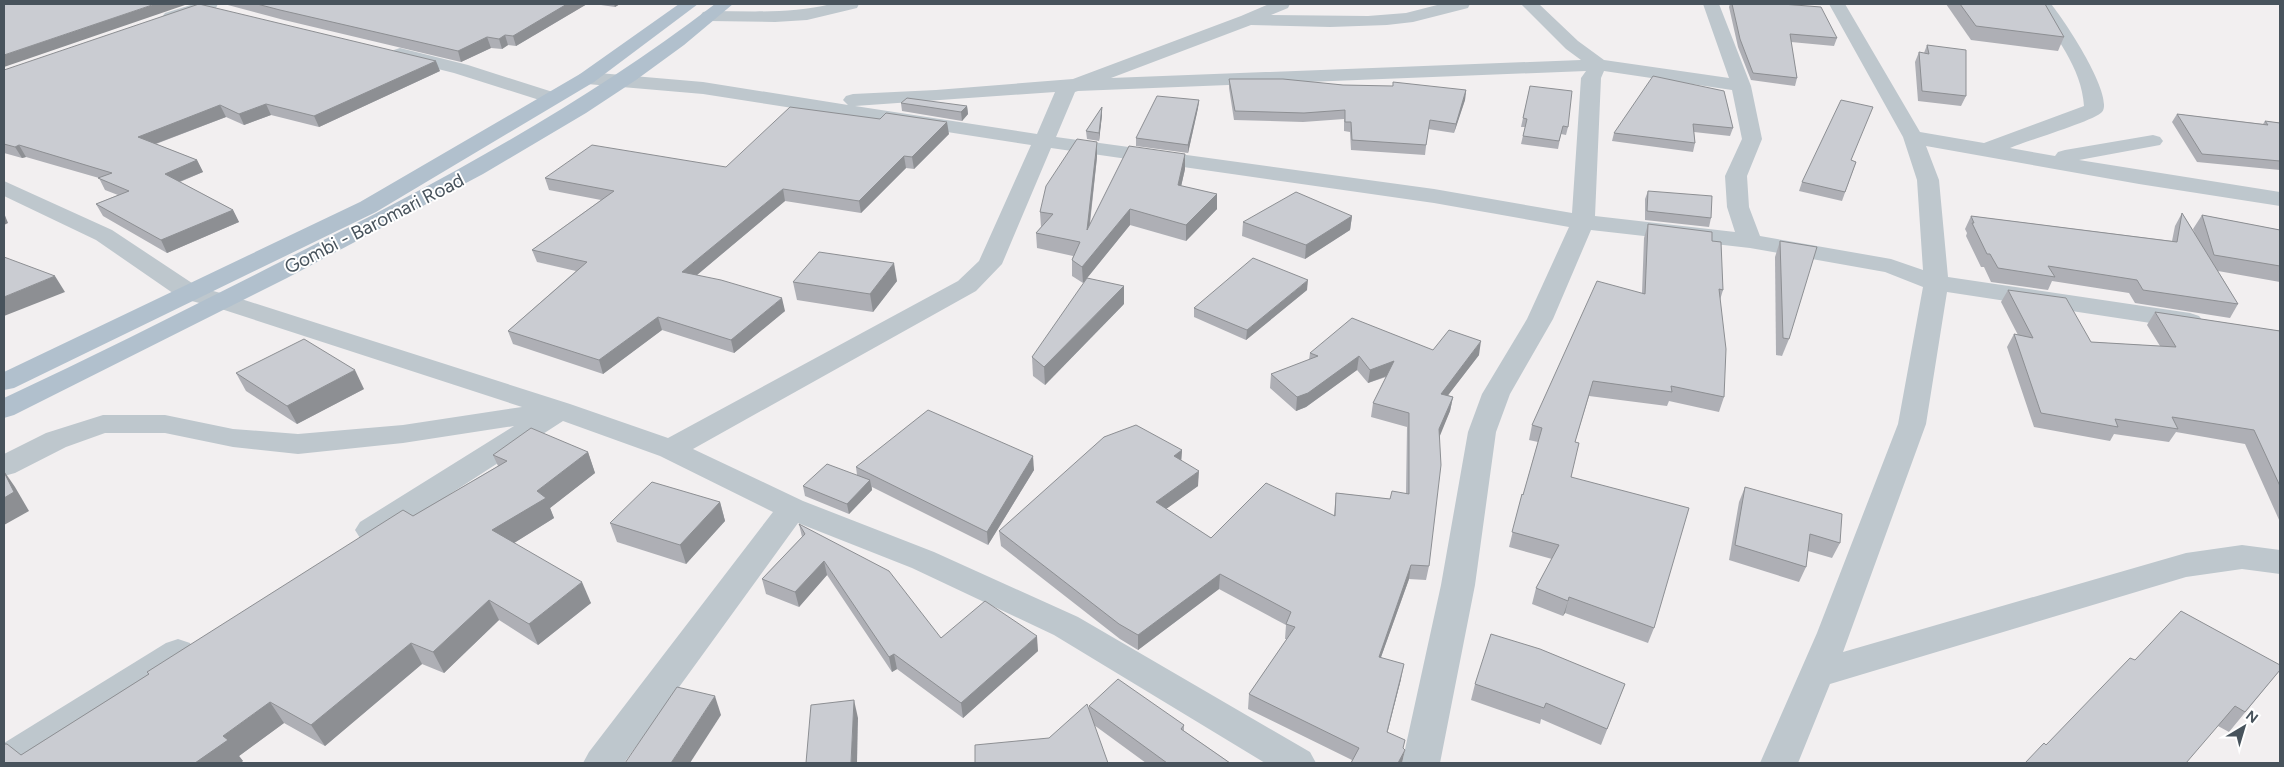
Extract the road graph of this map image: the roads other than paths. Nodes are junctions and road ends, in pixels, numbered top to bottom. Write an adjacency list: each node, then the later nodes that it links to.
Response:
1 (690, 4): 16 (main road, Gombi - Baromari Road)
2 (851, 4): 10 (street)
3 (1282, 4): 11 (street)
4 (1462, 4): 11 (street)
5 (1529, 4): 15 (street)
6 (1708, 4): 19 (street)
7 (1838, 4): 22 (street)
8 (2042, 4): 25 (street)
9 (203, 5): 12 (street); 13 (street)
10 (717, 10): 17 (main road, Gombi - Baromari Road)
11 (1252, 12): 18 (street)
12 (229, 13)
13 (158, 22)
14 (386, 50): 20 (street)
15 (1600, 65): 18 (street); 19 (street); 29 (street)
16 (587, 78): 17 (street); 20 (main road, Gombi - Baromari Road)
17 (622, 81): 21 (street); 33 (main road, Gombi - Baromari Road)
18 (1072, 85): 21 (street); 23 (street)
19 (1741, 86): 30 (street)
20 (552, 98): 32 (main road, Gombi - Baromari Road)
21 (799, 102): 23 (street)
22 (1913, 137): 25 (street); 31 (street)
23 (1043, 141): 29 (street); 38 (street)
24 (2153, 141): 26 (street)
25 (1987, 150): 26 (street)
26 (2038, 159): 28 (street)
27 (4, 188): 32 (street)
28 (2280, 199)
29 (1583, 222): 30 (street); 48 (street)
30 (1750, 241): 31 (street)
31 (1936, 283): 34 (street); 44 (street)
32 (189, 293): 33 (street); 35 (main road, Gombi - Baromari Road)
33 (223, 301): 36 (main road, Gombi - Baromari Road); 37 (street)
34 (2217, 325)
35 (4, 382)
36 (4, 409)
37 (560, 410): 38 (street); 39 (street); 41 (street)
38 (670, 449): 40 (street)
39 (4, 466)
40 (792, 509): 46 (street); 47 (street)
41 (350, 544)
42 (2280, 562): 44 (street)
43 (207, 635): 45 (street)
44 (1816, 674): 49 (street)
45 (4, 763)
46 (602, 763)
47 (1297, 763)
48 (1421, 763)
49 (1779, 763)

